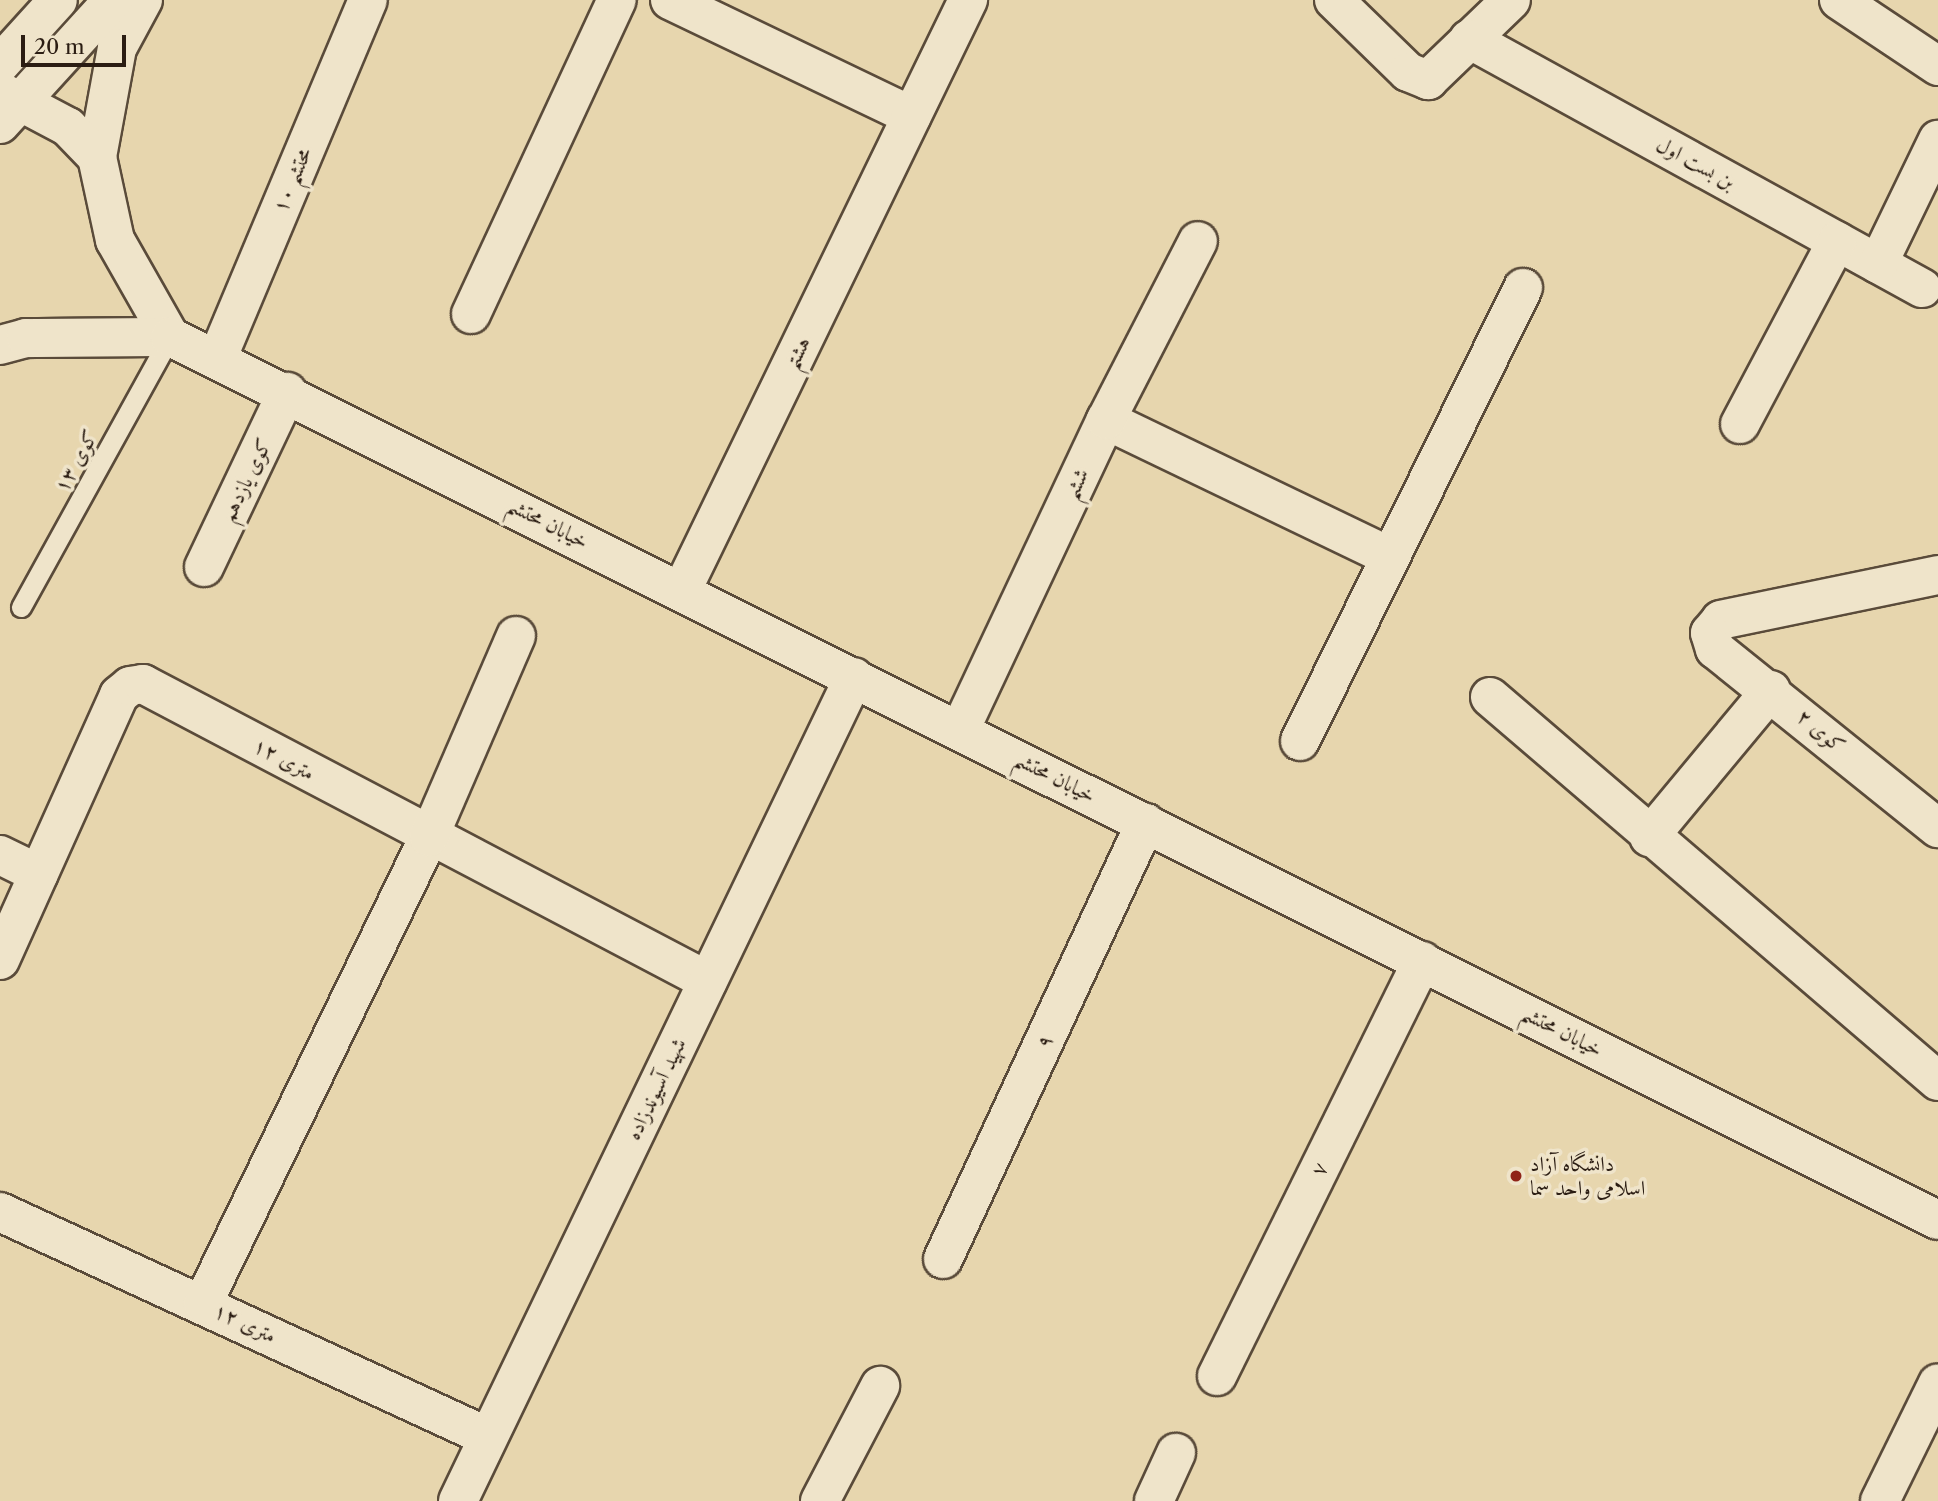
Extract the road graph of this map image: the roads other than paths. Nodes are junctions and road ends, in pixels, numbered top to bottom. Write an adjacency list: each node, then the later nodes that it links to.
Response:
1 (58, 0): 12 (street)
2 (113, 0): 14 (street)
3 (143, 0): 17 (street)
4 (368, 0): 26 (street, محتشم ۱۰)
5 (617, 0): 23 (street)
6 (670, 0): 15 (street)
7 (968, 0): 15 (street, هشتم)
8 (1334, 0): 11 (street)
9 (1511, 0): 11 (street)
10 (1839, 0): 13 (street)
11 (1469, 39): 19 (street, بن بست اول)
12 (0, 64)
13 (1938, 66)
14 (7, 105): 17 (street)
15 (912, 116): 33 (street, هشتم)
16 (1938, 140): 20 (street)
17 (97, 157): 24 (street)
18 (1198, 241): 28 (street, ششم)
19 (1837, 241): 20 (street, بن بست اول); 29 (street)
20 (1878, 264): 22 (street, بن بست اول)
21 (1523, 288): 30 (street)
22 (1922, 288)
23 (471, 313)
24 (170, 337): 25 (street, خیابان محتشم); 26 (street, خیابان محتشم); 34 (lane, کوی ۱۳)
25 (0, 345)
26 (217, 359): 27 (street, خیابان محتشم)
27 (287, 393): 31 (street, کوی یازدهم); 33 (street, خیابان محتشم)
28 (1106, 420): 30 (street); 39 (street, ششم)
29 (1740, 424)
30 (1389, 556): 40 (street)
31 (204, 567)
32 (1938, 575): 37 (street, کوی ۲)
33 (682, 590): 36 (street, خیابان محتشم)
34 (21, 607)
35 (516, 636): 44 (street)
36 (854, 677): 39 (street, خیابان محتشم); 49 (street, شهید آسیوندزاده)
37 (1771, 690): 42 (street, کوی ۲); 43 (street)
38 (1490, 696): 43 (street)
39 (960, 730): 41 (street, خیابان محتشم)
40 (1300, 741)
41 (1145, 823): 48 (street, خیابان محتشم); 53 (street, ۹)
42 (1938, 828)
43 (1649, 837): 50 (street)
44 (429, 838): 46 (street, ۱۲ متری); 49 (street, ۱۲ متری); 54 (street)
45 (0, 855): 46 (street)
46 (39, 874): 47 (street, ۱۲ متری)
47 (0, 960)
48 (1422, 961): 52 (street, خیابان محتشم); 55 (street, ۷)
49 (708, 981): 58 (street, شهید آسیوندزاده)
50 (1938, 1082)
51 (0, 1212): 54 (street, ۱۲ متری)
52 (1938, 1220)
53 (943, 1259)
54 (203, 1303): 58 (street, ۱۲ متری)
55 (1217, 1376)
56 (1938, 1383): 63 (street)
57 (880, 1385): 61 (street)
58 (488, 1437): 60 (street, شهید آسیوندزاده)
59 (1176, 1453): 62 (street)
60 (458, 1501)
61 (820, 1501)
62 (1154, 1501)
63 (1880, 1501)

